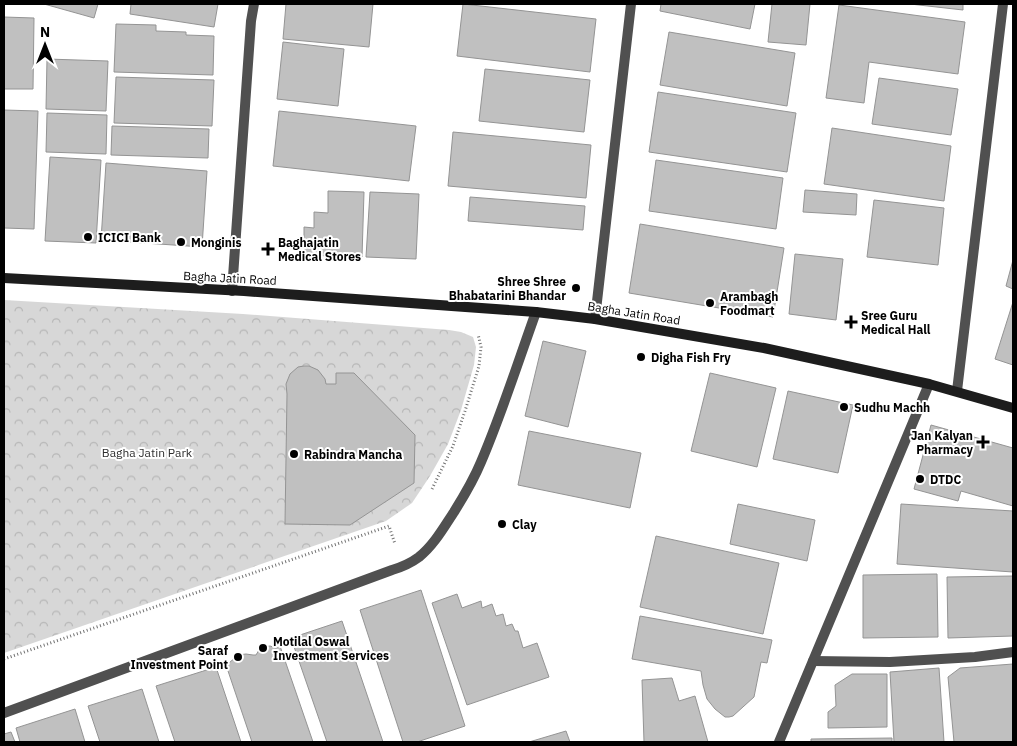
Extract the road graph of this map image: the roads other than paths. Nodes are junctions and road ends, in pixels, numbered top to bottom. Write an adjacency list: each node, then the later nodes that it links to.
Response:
1 (254, 4): 5 (street)
2 (631, 4): 7 (street)
3 (1003, 4): 9 (street)
4 (4, 278): 5 (street, Bagha Jatin Road)
5 (232, 291): 6 (street, Bagha Jatin Road)
6 (536, 312): 7 (street, Bagha Jatin Road); 13 (street)
7 (595, 319): 8 (street, Bagha Jatin Road)
8 (929, 384): 9 (street, Bagha Jatin Road); 12 (street)
9 (957, 391): 10 (street, Bagha Jatin Road)
10 (1013, 408)
11 (1013, 652): 12 (street)
12 (813, 661): 14 (street)
13 (4, 713)
14 (779, 742)

